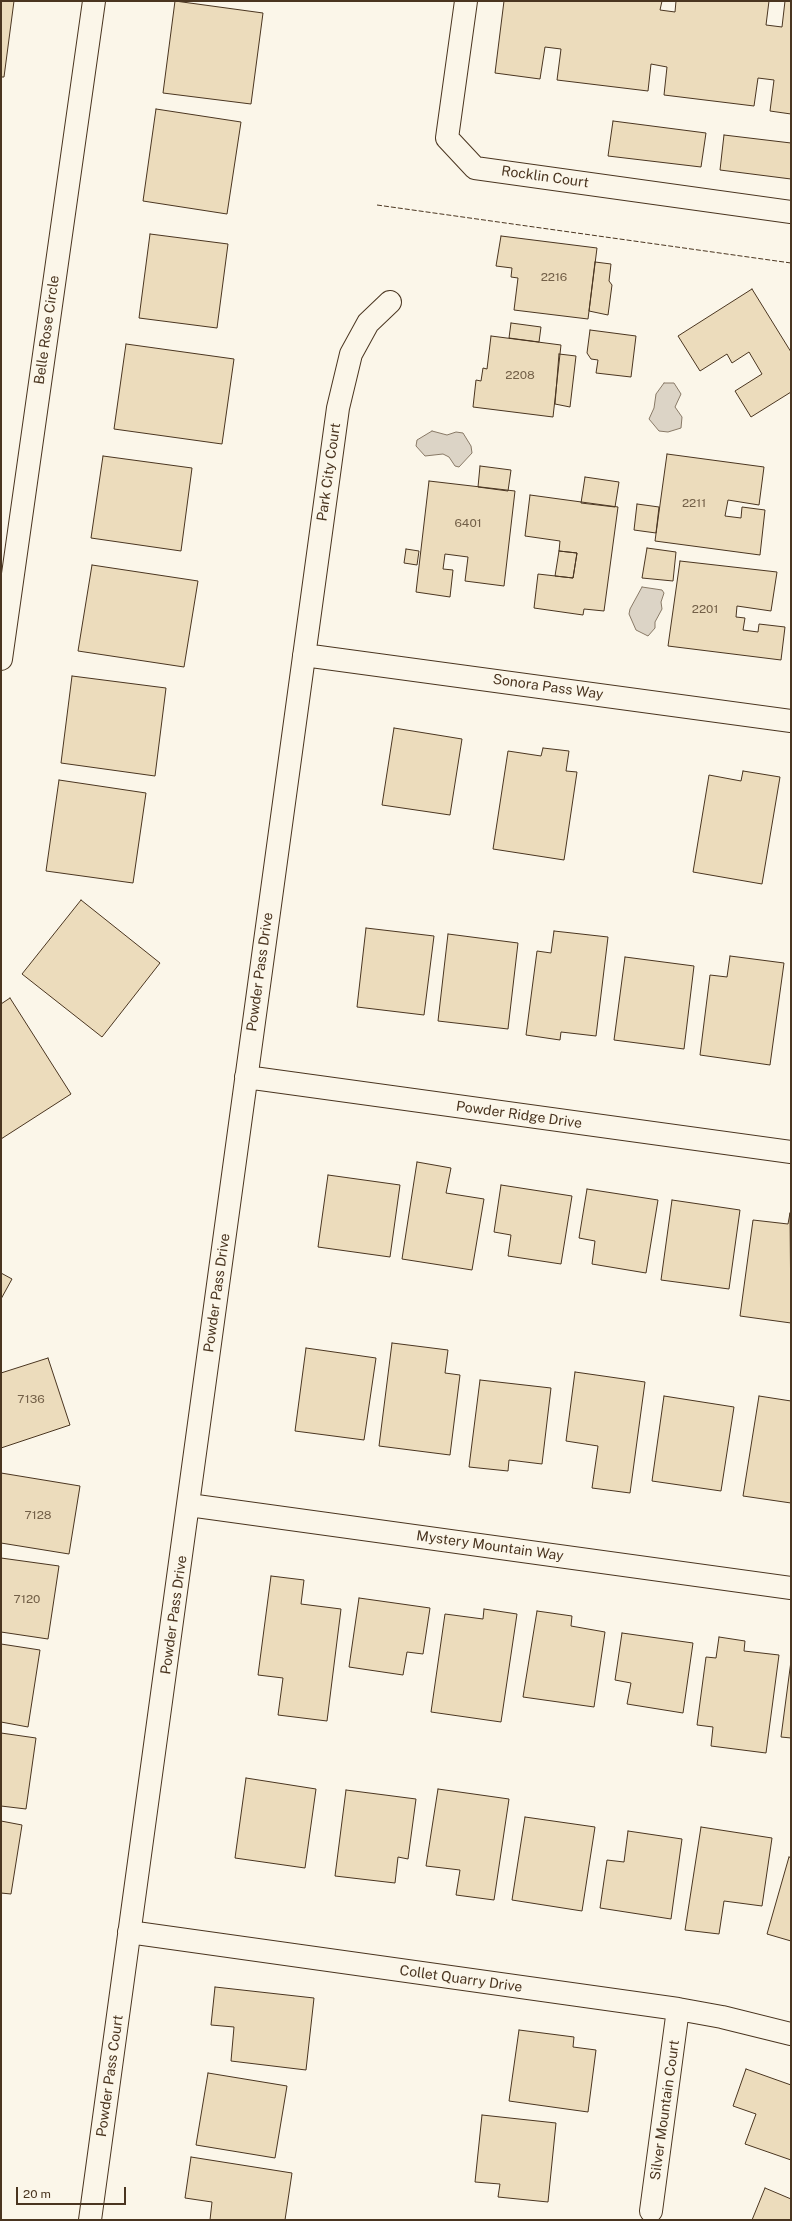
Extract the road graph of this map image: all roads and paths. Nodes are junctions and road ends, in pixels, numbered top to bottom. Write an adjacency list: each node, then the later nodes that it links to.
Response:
1 (94, 1): 6 (street, Belle Rose Circle)
2 (466, 1): 3 (street, Rocklin Court)
3 (791, 212)
4 (390, 302): 5 (street, Park City Court)
5 (304, 655): 7 (street, Sonora Pass Way); 8 (street, Powder Pass Drive)
6 (1, 659)
7 (791, 721)
8 (246, 1077): 9 (street, Powder Ridge Drive); 10 (street, Powder Pass Drive)
9 (791, 1152)
10 (189, 1505): 11 (street, Mystery Mountain Way); 12 (street, Powder Pass Drive)
11 (791, 1588)
12 (129, 1932): 13 (street, Collet Quarry Drive); 16 (street, Powder Pass Court)
13 (678, 2009): 14 (street, Collet Quarry Drive); 15 (street, Silver Mountain Court)
14 (791, 2034)
15 (651, 2211)
16 (90, 2220)

